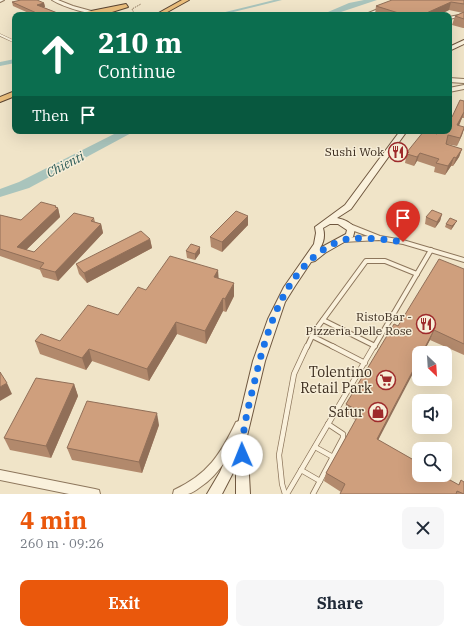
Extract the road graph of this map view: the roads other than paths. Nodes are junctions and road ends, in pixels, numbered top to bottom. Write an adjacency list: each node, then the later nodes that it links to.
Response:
1 (54, 0): 7 (street)
2 (132, 0): 5 (highway)
3 (192, 0): 4 (highway)
4 (185, 1): 10 (highway); 11 (highway); 12 (highway); 13 (highway)
5 (126, 6): 8 (highway); 9 (highway)
6 (387, 7): 14 (street)
7 (89, 12)
8 (112, 12)
9 (121, 12)
10 (161, 12)
11 (164, 12)
12 (168, 12)
13 (172, 12)
14 (373, 12)
15 (464, 15): 16 (street)
16 (452, 17)
17 (0, 35): 18 (lane)
18 (12, 40)
19 (464, 42): 20 (main road)
20 (452, 48)
21 (452, 80): 22 (street)
22 (464, 81)
23 (452, 86): 24 (street)
24 (464, 86): 25 (street)
25 (452, 89)
26 (12, 90): 28 (highway)
27 (12, 94): 29 (highway)
28 (0, 96)
29 (0, 100)
30 (402, 134): 31 (main road)
31 (348, 207): 32 (main road); 33 (main road)
32 (329, 221): 33 (main road); 34 (main road)
33 (348, 225): 35 (street); 36 (main road)
34 (320, 233): 36 (main road); 39 (main road)
35 (379, 238): 36 (street); 37 (street)
36 (343, 240): 39 (main road)
37 (431, 250): 38 (street); 40 (lane)
38 (464, 260)
39 (304, 267): 45 (main road)
40 (417, 274): 41 (lane); 43 (lane)
41 (323, 320): 42 (lane); 43 (lane)
42 (312, 336): 44 (lane); 57 (lane)
43 (375, 346): 44 (lane)
44 (365, 363): 46 (lane)
45 (249, 402): 47 (main road); 54 (street)
46 (328, 424): 48 (lane); 49 (lane)
47 (242, 435): 55 (main road); 56 (main road)
48 (315, 447): 49 (lane); 50 (lane)
49 (333, 457): 52 (lane)
50 (301, 470): 52 (lane); 57 (lane)
51 (0, 475): 53 (street)
52 (320, 481): 58 (lane)
53 (95, 494)
54 (178, 494)
55 (214, 494)
56 (243, 494)
57 (286, 494)
58 (313, 494)

